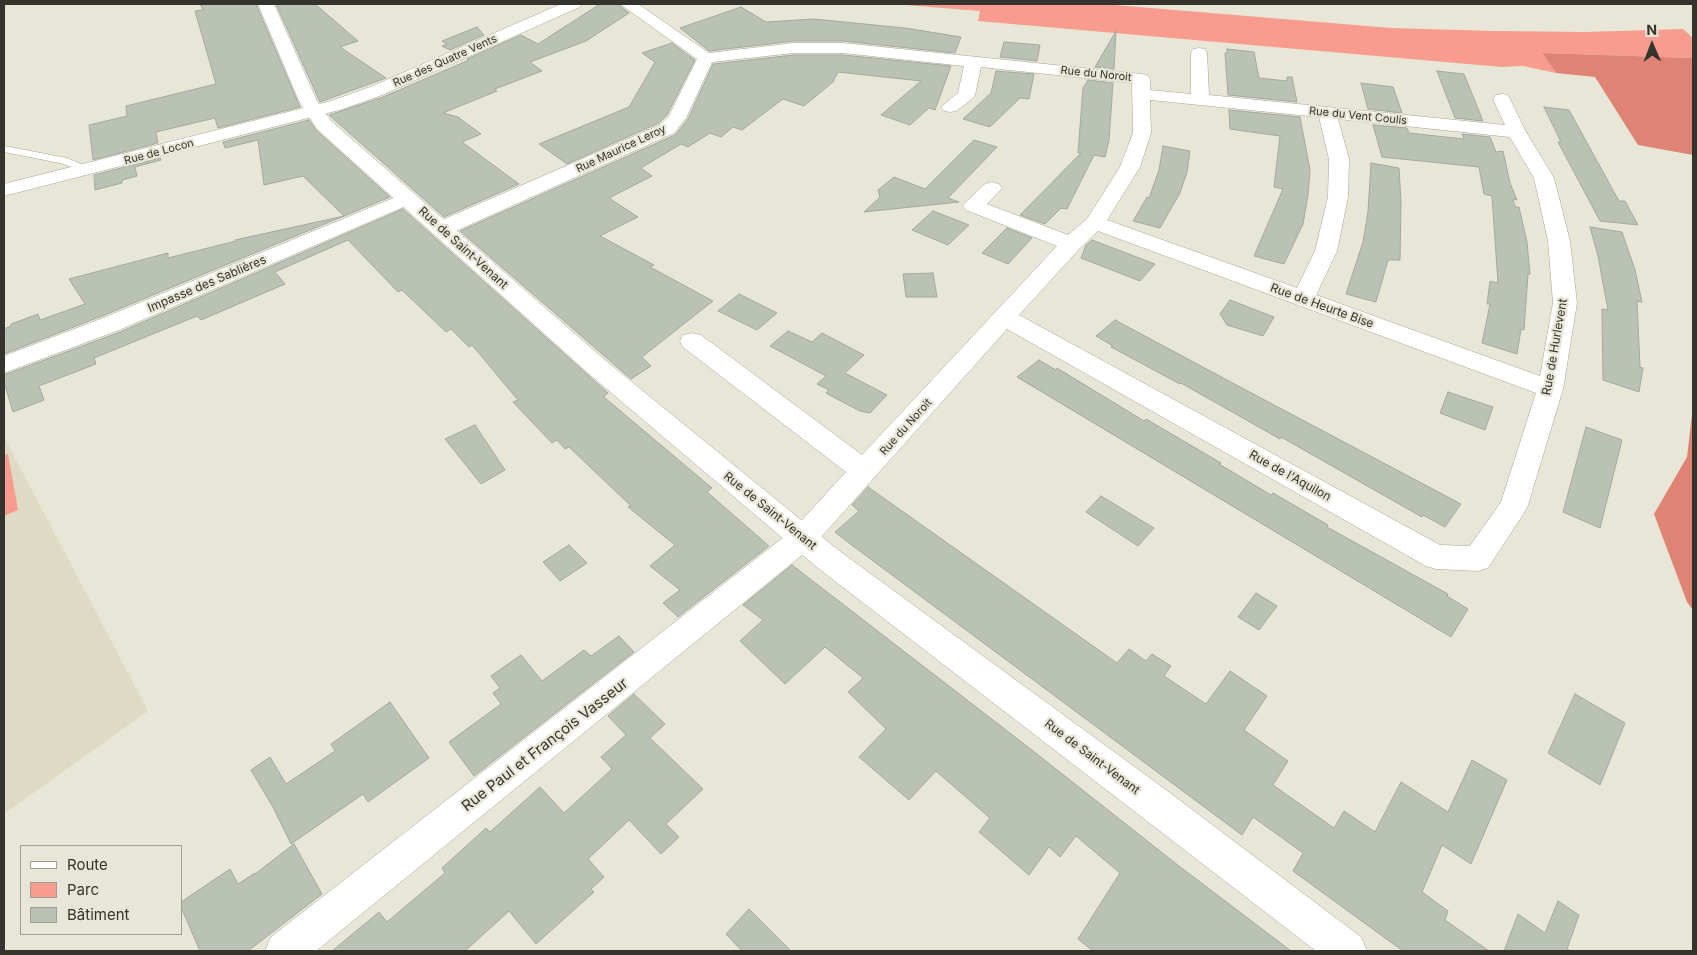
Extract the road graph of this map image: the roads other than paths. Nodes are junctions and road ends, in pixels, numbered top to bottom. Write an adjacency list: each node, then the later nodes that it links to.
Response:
1 (266, 4): 11 (street, Rue de Saint-Venant)
2 (574, 4): 11 (street, Rue des Quatre Vents)
3 (628, 4): 5 (street)
4 (1199, 53): 8 (street)
5 (706, 58): 6 (street, Rue du Noroit); 20 (street, Rue Maurice Leroy)
6 (974, 61): 7 (street, Rue du Noroit); 10 (street)
7 (1141, 86): 8 (street, Rue du Vent Coulis); 19 (street, Rue du Noroit)
8 (1200, 92): 12 (street, Rue du Vent Coulis)
9 (1502, 99): 13 (street, Rue de Hurlevent)
10 (950, 107)
11 (313, 111): 15 (street, Rue de Locon); 18 (street, Rue de Saint-Venant)
12 (1327, 113): 13 (street, Rue du Vent Coulis); 22 (street)
13 (1517, 132): 26 (street, Rue de Hurlevent)
14 (4, 149): 15 (lane)
15 (90, 170): 17 (street, Rue de Locon)
16 (992, 188): 21 (street)
17 (4, 190)
18 (408, 198): 20 (street, Rue de Saint-Venant); 25 (street, Impasse des Sablières)
19 (1095, 223): 21 (street, Rue du Noroit); 22 (street, Rue de Heurte Bise)
20 (441, 230): 29 (street, Rue de Saint-Venant)
21 (1071, 244): 23 (street, Rue du Noroit)
22 (1303, 299): 26 (street, Rue de Heurte Bise)
23 (1006, 318): 27 (street, Rue de l'Aquilon); 28 (street, Rue du Noroit)
24 (692, 341): 28 (street)
25 (4, 365)
26 (1550, 389): 27 (street, Rue de Hurlevent)
27 (1530, 456)
28 (865, 472): 29 (street, Rue du Noroit)
29 (803, 538): 30 (street, Rue Paul et François Vasseur); 31 (street, Rue de Saint-Venant)
30 (285, 951)
31 (1347, 951)

